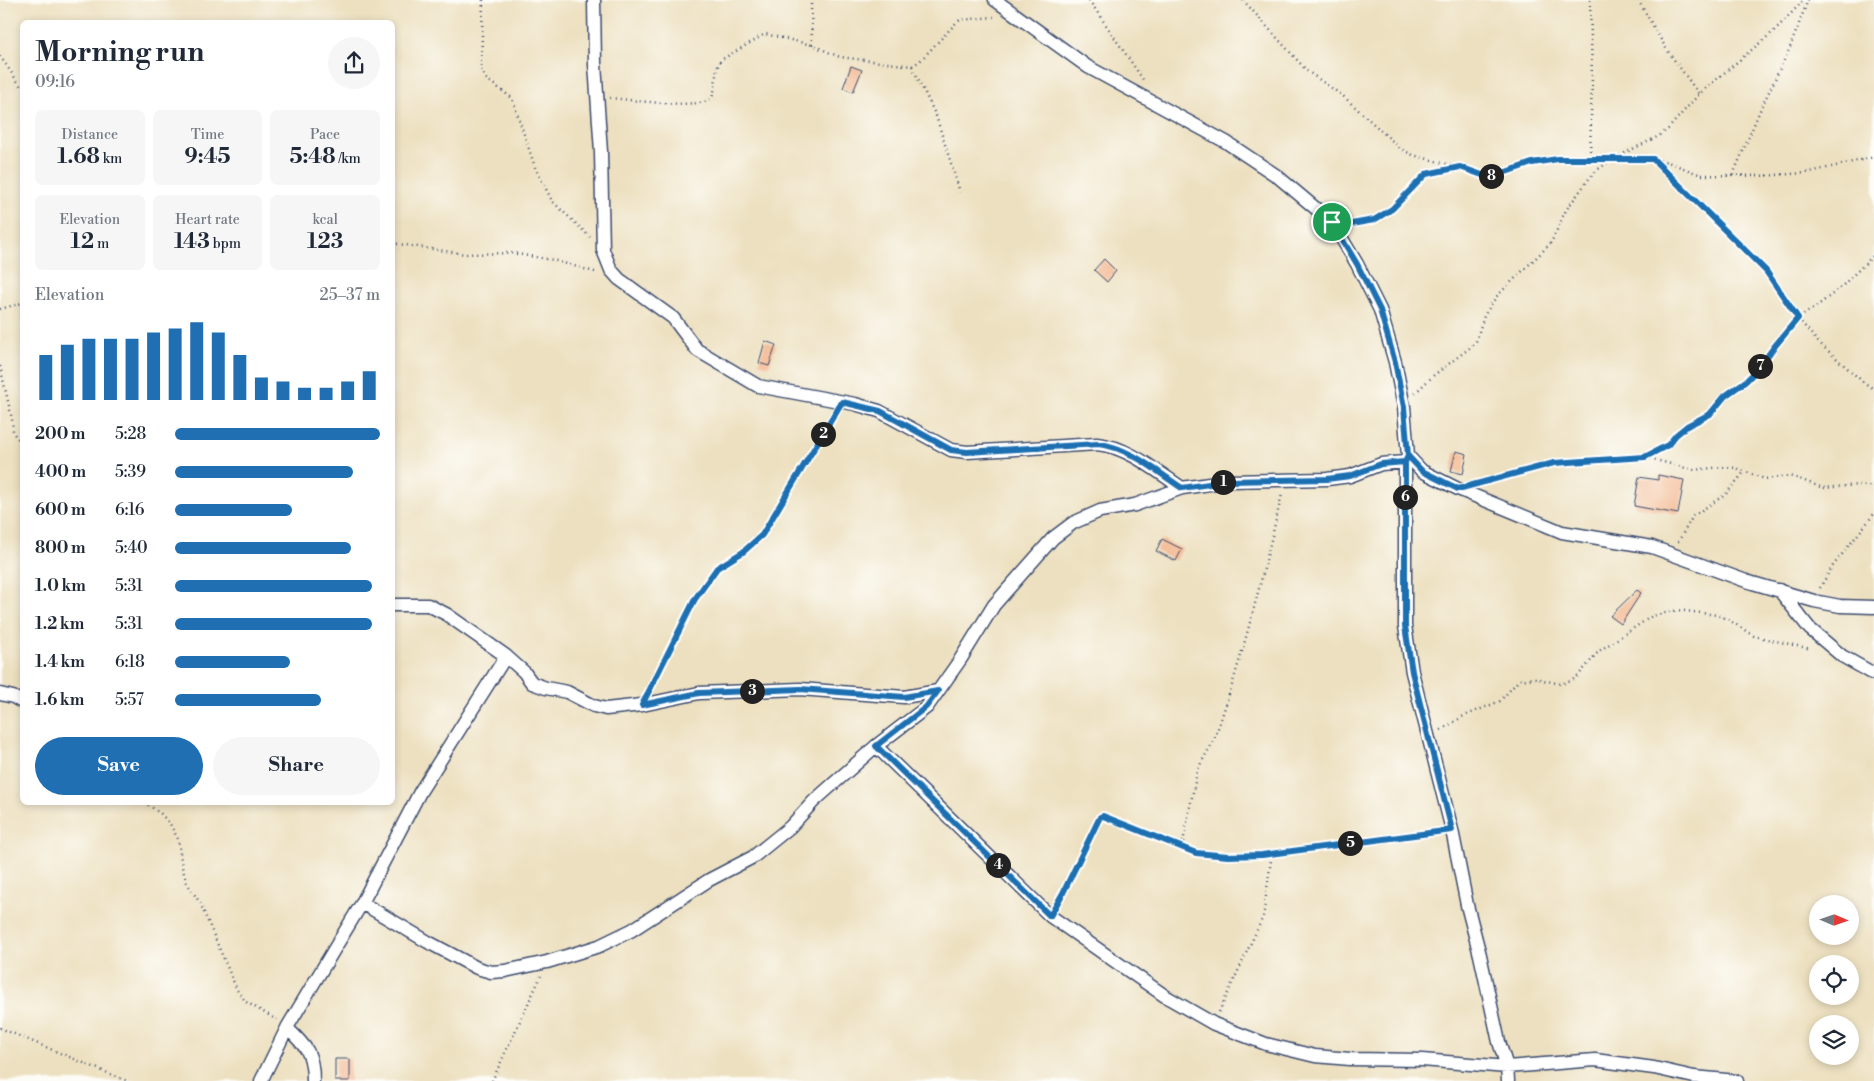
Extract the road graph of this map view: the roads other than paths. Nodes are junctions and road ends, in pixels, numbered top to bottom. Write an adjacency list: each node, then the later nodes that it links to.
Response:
1 (594, 0): 4 (street)
2 (995, 0): 3 (street)
3 (1407, 459): 4 (street); 5 (street); 16 (street)
4 (1182, 488): 10 (street)
5 (1779, 590): 7 (street); 9 (street)
6 (395, 605): 8 (street)
7 (1874, 607)
8 (506, 656): 10 (street); 14 (street)
9 (1874, 674)
10 (938, 691): 13 (street)
11 (0, 694): 12 (street)
12 (20, 701)
13 (876, 746): 14 (street); 16 (street)
14 (362, 903): 15 (street)
15 (288, 1027): 17 (street); 18 (street)
16 (1507, 1067): 19 (street); 20 (street)
17 (260, 1081)
18 (313, 1081)
19 (1508, 1081)
20 (1737, 1081)

